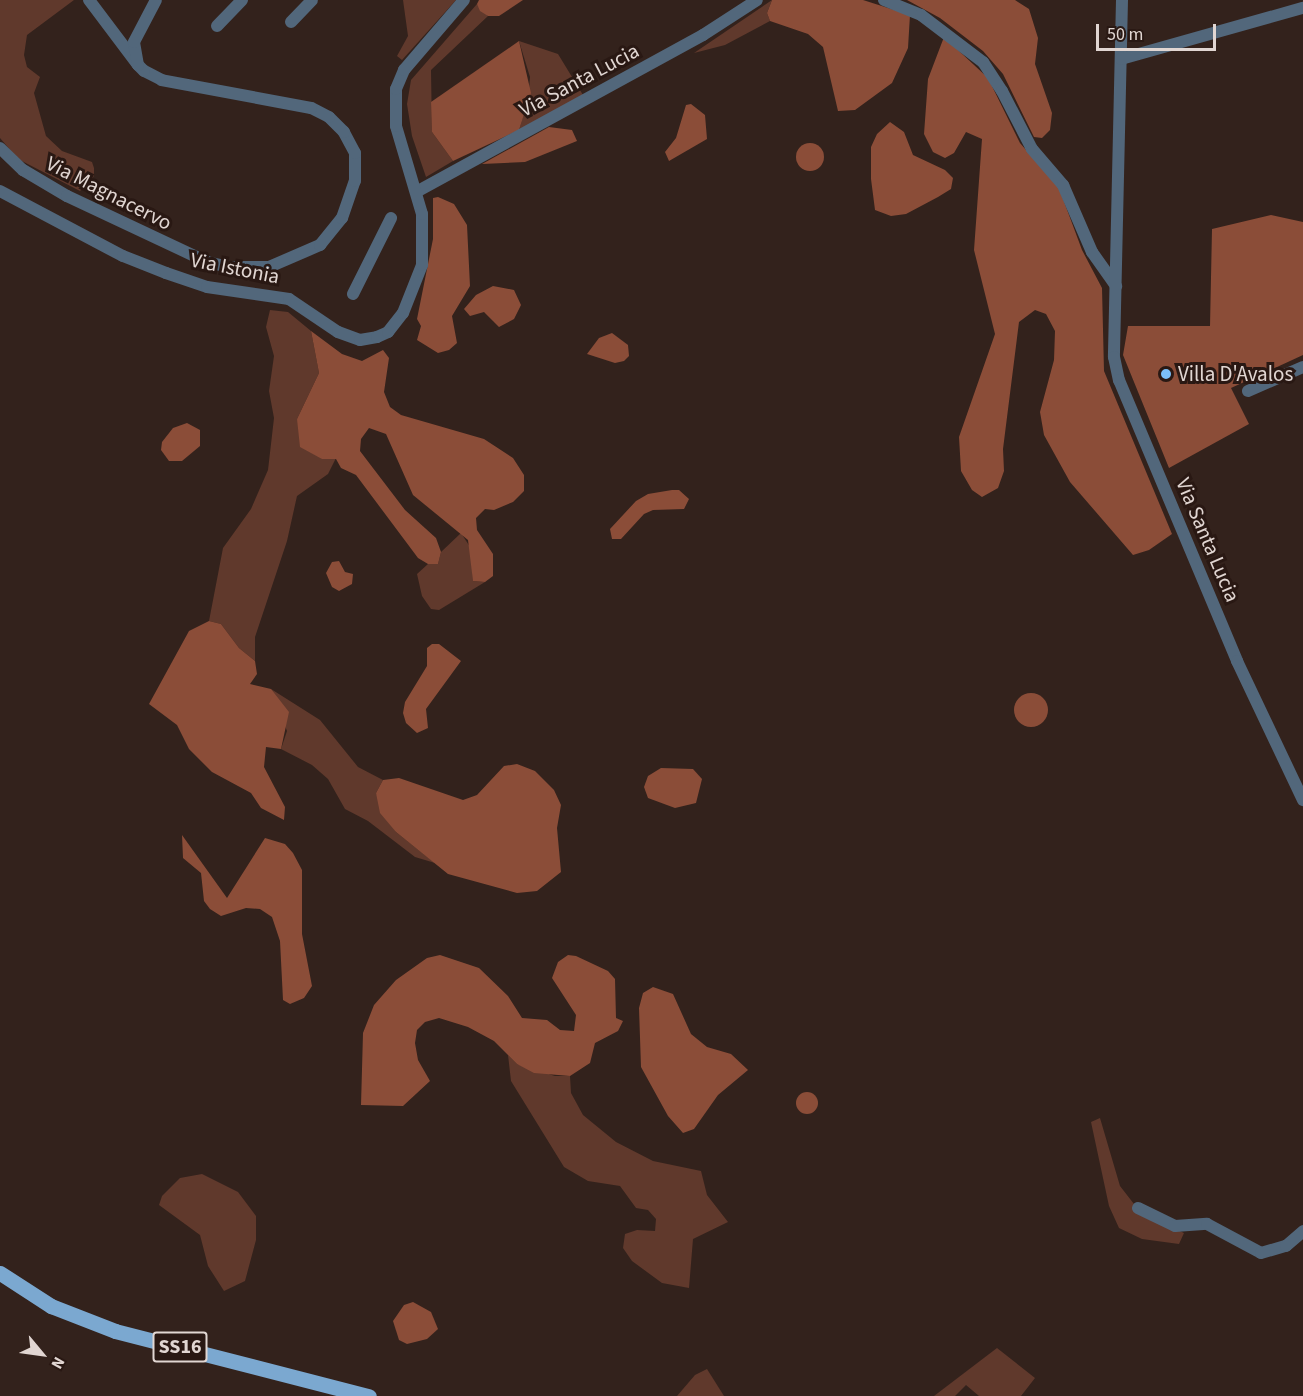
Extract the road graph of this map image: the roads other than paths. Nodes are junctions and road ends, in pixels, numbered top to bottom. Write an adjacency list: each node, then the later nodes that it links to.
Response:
1 (89, 0): 13 (street, Via Magnacervo)
2 (156, 0): 11 (street)
3 (242, 0): 12 (street)
4 (312, 0): 10 (street)
5 (464, 0): 18 (street, Via Istonia)
6 (757, 0): 18 (street, Via Santa Lucia)
7 (884, 0): 20 (street)
8 (1122, 0): 14 (street, Via Santa Lucia)
9 (1303, 8): 14 (street)
10 (291, 22)
11 (140, 24): 13 (street); 15 (street)
12 (218, 26)
13 (112, 34): 15 (street, Via Magnacervo)
14 (1121, 59): 20 (street, Via Santa Lucia)
15 (138, 65): 16 (street, Via Magnacervo)
16 (0, 148)
17 (0, 191): 18 (street, Via Istonia)
18 (418, 191)
19 (391, 218): 21 (street)
20 (1116, 286): 24 (street, Via Santa Lucia)
21 (353, 294)
22 (1303, 367): 23 (street)
23 (1248, 391)
24 (1303, 800)
25 (1138, 1208): 26 (street)
26 (1303, 1232)
27 (0, 1273): 28 (main road, SS16)
28 (369, 1396)

